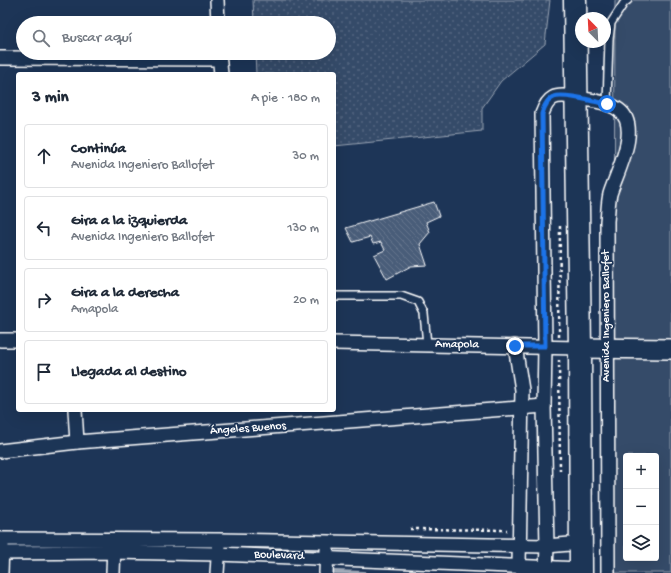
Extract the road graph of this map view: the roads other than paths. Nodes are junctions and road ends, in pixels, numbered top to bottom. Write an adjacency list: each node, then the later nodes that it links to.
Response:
1 (217, 0): 4 (street)
2 (575, 0): 9 (highway)
3 (628, 0): 10 (lane)
4 (218, 16)
5 (0, 58): 6 (street)
6 (16, 58)
7 (219, 60): 8 (street)
8 (221, 72)
9 (576, 98): 10 (street, Avenida Ingeniero Ballofet); 17 (street, Avenida Ingeniero Ballofet); 18 (highway)
10 (607, 104): 19 (street, Avenida Ingeniero Ballofet)
11 (336, 296): 15 (lane)
12 (0, 340): 13 (street)
13 (16, 340)
14 (336, 343): 15 (street, Amapola)
15 (427, 344): 16 (street, Amapola)
16 (515, 346): 17 (street, Amapola); 22 (street)
17 (545, 346): 18 (street, Amapola); 21 (street, Avenida Ingeniero Ballofet)
18 (570, 347): 19 (street); 29 (highway)
19 (607, 348): 20 (street); 43 (street, Avenida Ingeniero Ballofet)
20 (671, 349)
21 (544, 406): 22 (street, Ángeles Buenos); 32 (street, Avenida Ingeniero Ballofet)
22 (523, 408): 24 (street, Ángeles Buenos); 31 (street)
23 (75, 412): 24 (street)
24 (77, 442): 25 (street, Ángeles Buenos)
25 (0, 451)
26 (1, 539): 30 (street); 33 (street)
27 (219, 540): 28 (street); 30 (street); 34 (street)
28 (328, 542): 31 (street); 35 (street)
29 (581, 543): 32 (street); 38 (highway)
30 (114, 546): 33 (street, Boulevard); 34 (street, Boulevard); 40 (street)
31 (518, 546): 32 (street); 36 (street)
32 (547, 546): 37 (street, Avenida Ingeniero Ballofet)
33 (1, 553): 39 (street)
34 (217, 554): 35 (street, Boulevard); 41 (street)
35 (326, 558): 36 (street, Boulevard); 42 (street)
36 (519, 565): 37 (street, Boulevard)
37 (546, 570): 38 (street, Boulevard)
38 (581, 571)
39 (1, 573)
40 (113, 573)
41 (217, 573)
42 (326, 573)
43 (608, 573)

